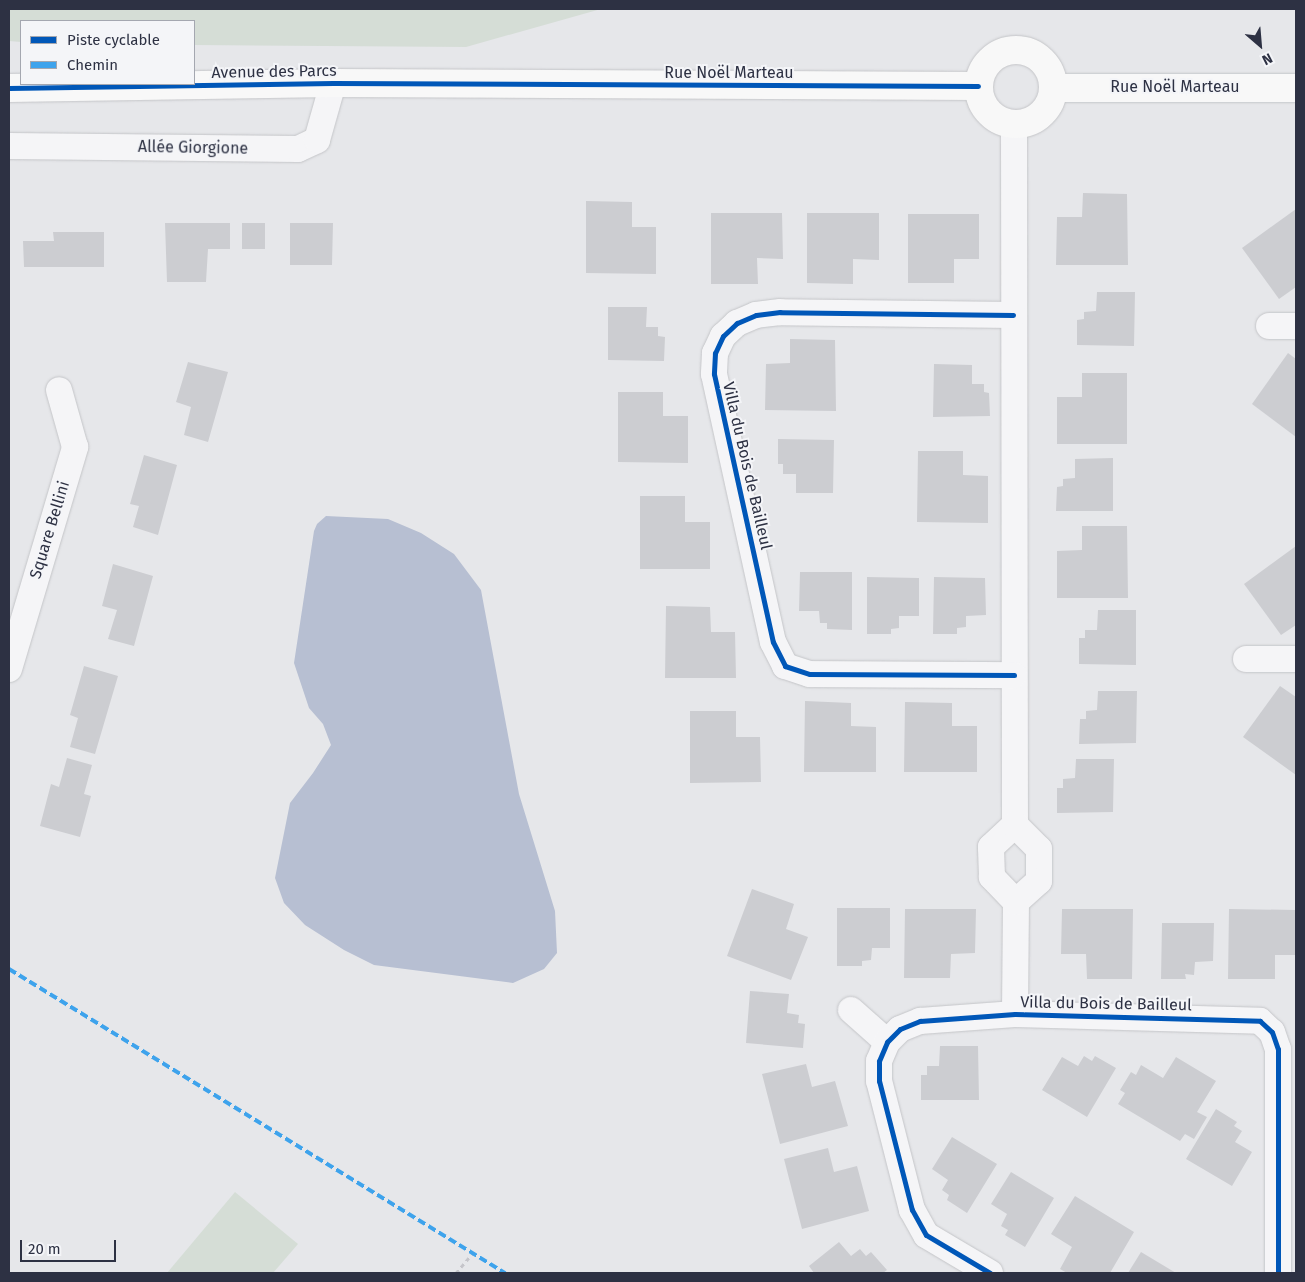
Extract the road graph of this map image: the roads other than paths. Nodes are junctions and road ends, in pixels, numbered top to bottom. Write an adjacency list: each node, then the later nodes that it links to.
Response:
1 (333, 83): 2 (street, Avenue des Parcs); 4 (street, Avenue des Parcs); 8 (street, Allée Giorgione)
2 (479, 84): 3 (street, Rue Noël Marteau)
3 (978, 86): 5 (street); 7 (street)
4 (9, 88)
5 (1054, 88): 6 (street, Rue Noël Marteau); 7 (street)
6 (1296, 88)
7 (1014, 124): 9 (street)
8 (9, 146)
9 (1013, 315): 16 (street); 16 (street, Villa du Bois de Bailleul)
10 (1269, 326): 11 (street)
11 (1296, 326)
12 (59, 390): 15 (street, Square Bellini)
13 (1246, 659): 14 (street)
14 (1296, 659)
15 (9, 669)
16 (1014, 675): 17 (street)
17 (1015, 825): 18 (street); 18 (street)
18 (1016, 902): 20 (street, Villa du Bois de Bailleul)
19 (851, 1010): 21 (street)
20 (1015, 1014): 21 (street, Villa du Bois de Bailleul); 23 (street, Villa du Bois de Bailleul)
21 (887, 1042): 22 (street)
22 (990, 1273)
23 (1278, 1273)

